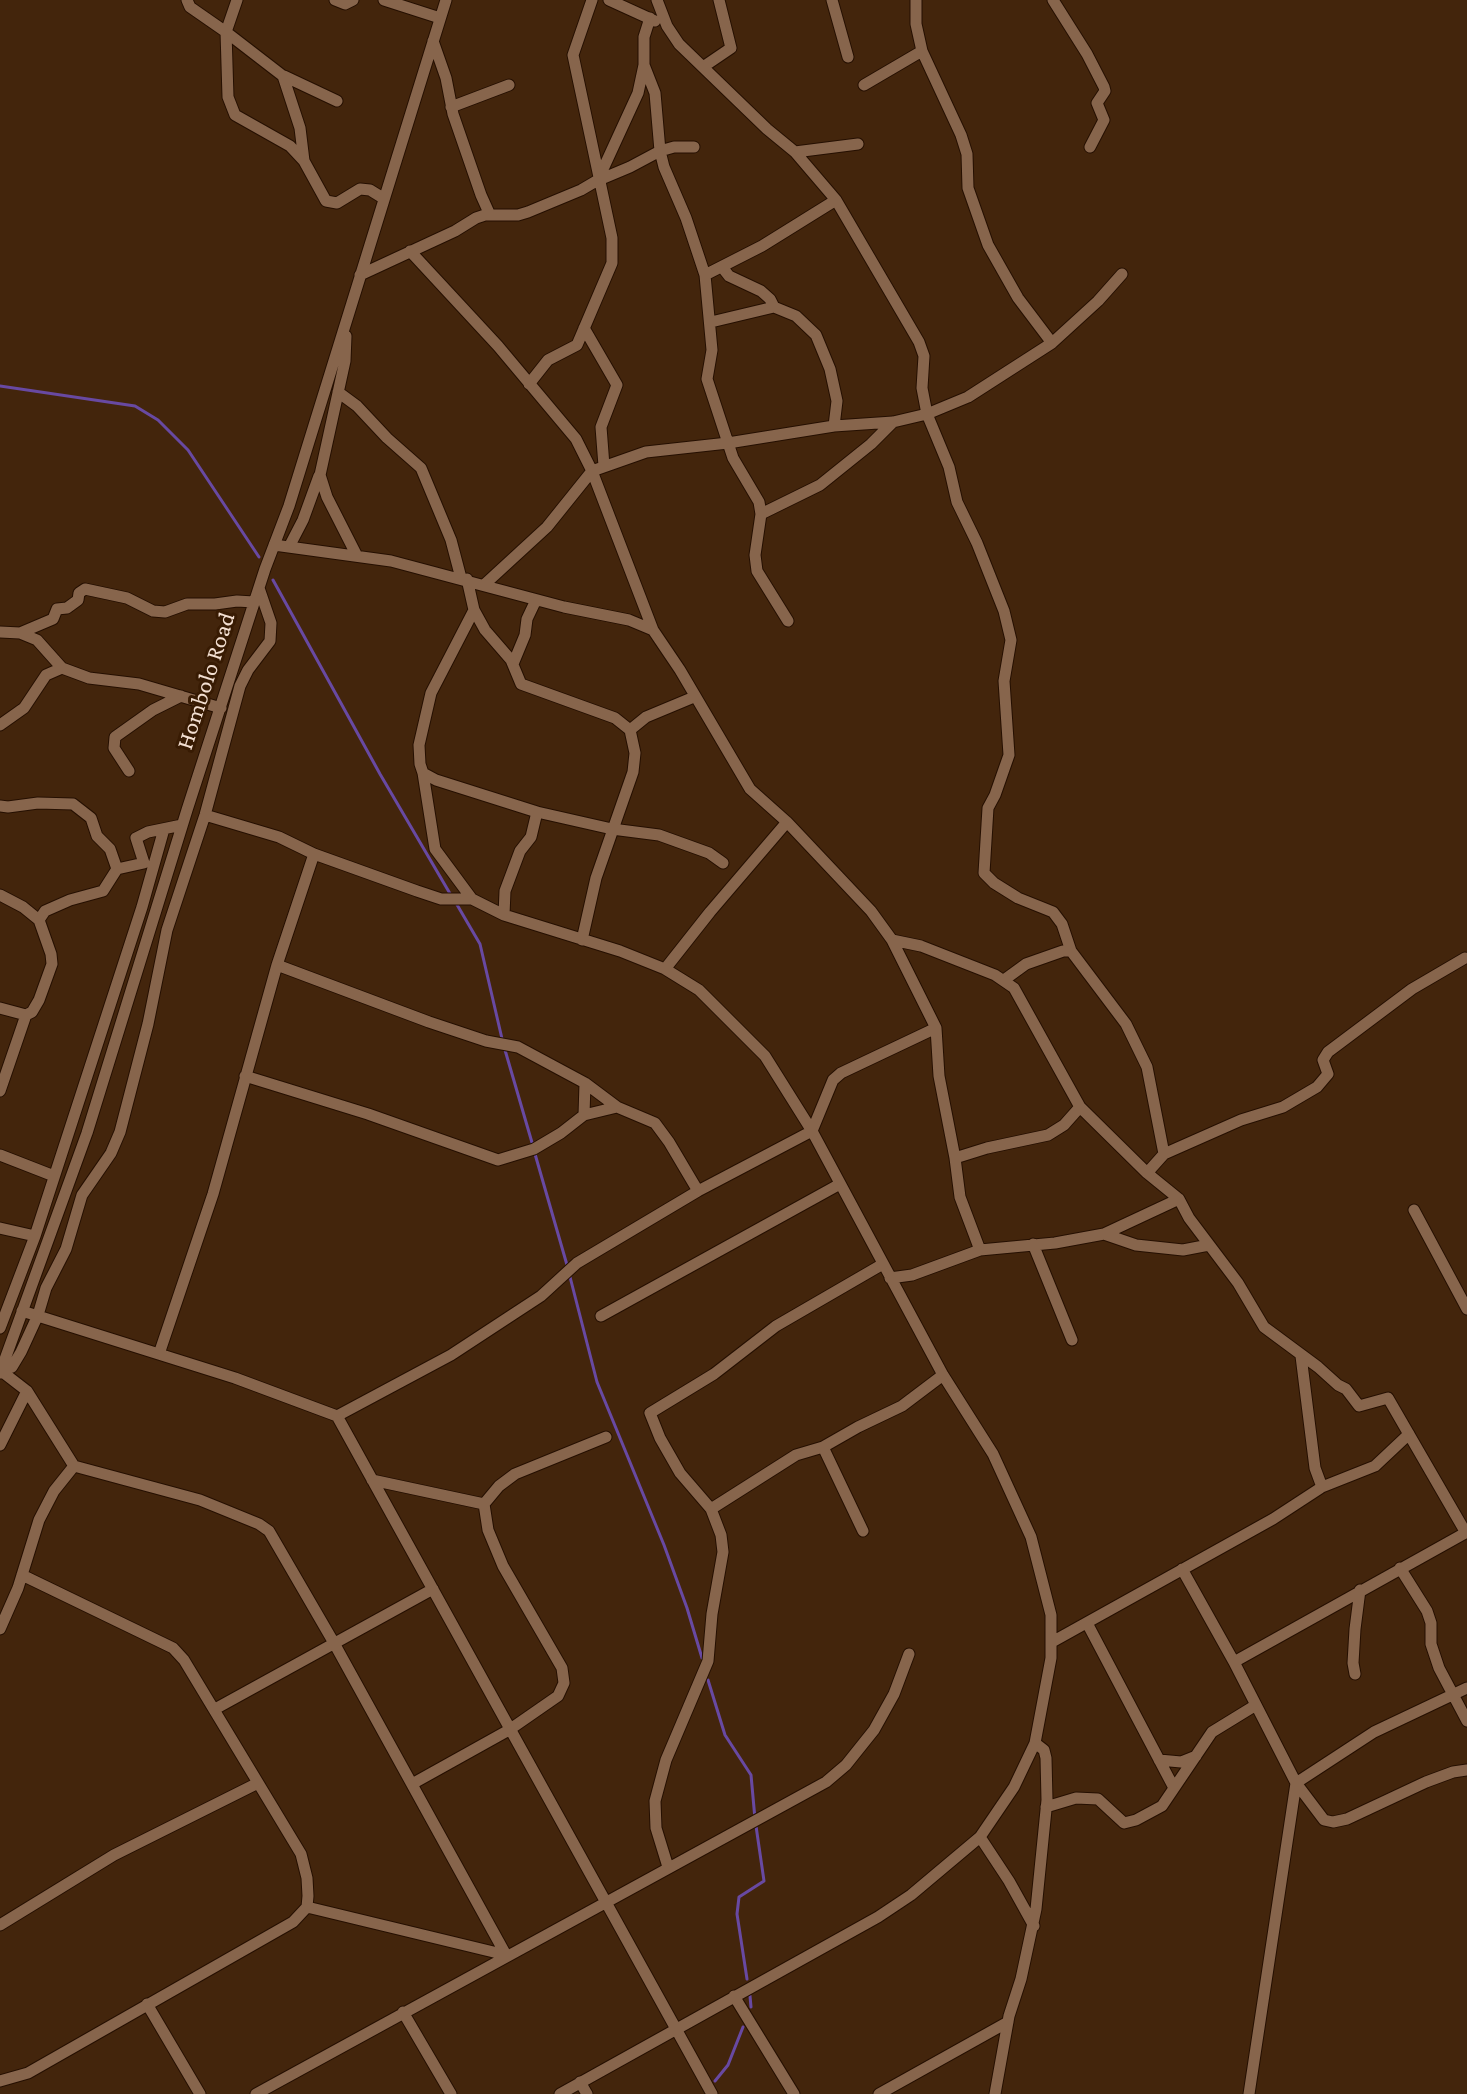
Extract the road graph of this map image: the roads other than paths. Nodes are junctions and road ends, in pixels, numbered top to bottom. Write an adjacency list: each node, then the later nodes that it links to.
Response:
1 (187, 0): 17 (street)
2 (237, 0): 17 (street)
3 (335, 0): 4 (street)
4 (353, 0)
5 (384, 0): 14 (street)
6 (446, 0): 14 (street, Hombolo Road)
7 (592, 0): 34 (street)
8 (609, 0): 15 (street)
9 (657, 0): 16 (street)
10 (719, 0): 22 (street)
11 (832, 0): 20 (street)
12 (916, 0): 19 (street)
13 (1053, 0): 30 (street)
14 (440, 18): 18 (street, Hombolo Road)
15 (650, 18): 16 (street); 21 (street)
16 (667, 26): 22 (street)
17 (226, 32): 23 (street); 33 (street)
18 (433, 41): 27 (street); 35 (street, Hombolo Road)
19 (922, 51): 25 (street); 47 (street)
20 (848, 57)
21 (644, 65): 31 (street); 34 (street)
22 (703, 67): 32 (street)
23 (283, 76): 26 (street); 33 (street)
24 (509, 85): 27 (street)
25 (864, 85)
26 (337, 101)
27 (451, 107): 37 (street)
28 (858, 144): 32 (street)
29 (694, 147): 31 (street)
30 (1090, 147)
31 (660, 151): 34 (street); 42 (street)
32 (795, 152): 36 (street)
33 (304, 161): 35 (street)
34 (598, 180): 37 (street); 46 (street)
35 (383, 198): 41 (street, Hombolo Road)
36 (836, 200): 39 (street); 50 (street)
37 (490, 215): 38 (street)
38 (410, 251): 41 (street); 48 (street)
39 (722, 267): 42 (street); 43 (street)
40 (1122, 274): 47 (street)
41 (360, 275): 44 (street, Hombolo Road)
42 (705, 275): 45 (street)
43 (774, 307): 45 (street); 52 (street)
44 (347, 320): 49 (street); 58 (street, Hombolo Road)
45 (711, 322): 53 (street)
46 (584, 328): 48 (street); 54 (street)
47 (1052, 343): 50 (street)
48 (529, 384): 55 (street)
49 (338, 392): 56 (street); 61 (street)
50 (927, 414): 51 (street); 96 (street)
51 (893, 422): 52 (street); 57 (street)
52 (834, 426): 53 (street)
53 (728, 443): 54 (street); 57 (street)
54 (604, 466): 55 (street)
55 (592, 471): 62 (street); 68 (street)
56 (320, 475): 59 (street); 60 (street)
57 (761, 514): 67 (street)
58 (274, 545): 59 (street); 63 (street, Hombolo Road)
59 (289, 547): 60 (street)
60 (357, 556): 61 (street)
61 (464, 578): 62 (street); 66 (street)
62 (485, 584): 64 (street)
63 (259, 588): 65 (street, Hombolo Road); 82 (street)
64 (536, 600): 68 (street); 71 (street)
65 (254, 602): 70 (street); 75 (street, Hombolo Road)
66 (474, 610): 71 (street); 79 (street)
67 (788, 621)
68 (653, 630): 74 (street)
69 (0, 632): 70 (street)
70 (20, 633): 72 (street)
71 (513, 664): 77 (street)
72 (62, 668): 73 (street); 76 (street)
73 (181, 696): 75 (street); 78 (street)
74 (694, 697): 77 (street); 83 (street)
75 (221, 708): 84 (street, Hombolo Road)
76 (0, 725)
77 (630, 730): 86 (street)
78 (129, 771)
79 (423, 773): 81 (street); 91 (street)
80 (0, 806): 89 (street)
81 (537, 812): 86 (street); 92 (street)
82 (205, 815): 87 (street); 126 (street)
83 (787, 822): 95 (street); 99 (street)
84 (182, 825): 85 (street); 123 (street, Hombolo Road)
85 (164, 829): 89 (street); 115 (street)
86 (612, 829): 88 (street); 94 (street)
87 (314, 854): 91 (street); 98 (street)
88 (723, 863)
89 (117, 869): 93 (street)
90 (0, 895): 93 (street)
91 (472, 899): 92 (street)
92 (504, 915): 94 (street)
93 (39, 920): 102 (street)
94 (582, 940): 99 (street)
95 (892, 940): 100 (street); 103 (street)
96 (1071, 951): 100 (street); 111 (street)
97 (1465, 958): 111 (street)
98 (277, 965): 104 (street); 105 (street)
99 (665, 969): 110 (street)
100 (1004, 980): 108 (street)
101 (0, 1008): 102 (street)
102 (26, 1015): 106 (street)
103 (936, 1028): 110 (street); 113 (street)
104 (245, 1076): 109 (street); 137 (street)
105 (585, 1083): 107 (street); 109 (street)
106 (0, 1091)
107 (617, 1107): 109 (street); 117 (street)
108 (1080, 1107): 113 (street); 114 (street)
109 (584, 1115)
110 (812, 1131): 116 (street); 117 (street)
111 (1164, 1154): 114 (street)
112 (0, 1155): 115 (street)
113 (955, 1158): 127 (street)
114 (1147, 1173): 118 (street)
115 (54, 1176): 122 (street)
116 (840, 1184): 128 (street); 134 (street)
117 (698, 1191): 142 (street)
118 (1179, 1199): 121 (street); 125 (street)
119 (1414, 1210): 130 (street)
120 (0, 1228): 122 (street)
121 (1104, 1234): 124 (street); 125 (street)
122 (35, 1236): 135 (street)
123 (48, 1241): 126 (street); 132 (street, Hombolo Road)
124 (1033, 1244): 127 (street); 136 (street)
125 (1209, 1245): 138 (street)
126 (66, 1249): 133 (street)
127 (980, 1250): 129 (street)
128 (883, 1264): 129 (street); 151 (street)
129 (890, 1278): 140 (street)
130 (1463, 1290): 131 (street)
131 (1467, 1309)
132 (22, 1311): 133 (street); 139 (street, Hombolo Road)
133 (38, 1315): 137 (street); 139 (street)
134 (601, 1316)
135 (0, 1328)
136 (1072, 1340)
137 (159, 1354): 142 (street)
138 (1301, 1356): 143 (street); 149 (street)
139 (0, 1371): 141 (street)
140 (943, 1375): 146 (street); 161 (street)
141 (27, 1391): 145 (street); 147 (street)
142 (337, 1416): 148 (street)
143 (1409, 1434): 149 (street); 153 (street)
144 (606, 1437): 150 (street)
145 (0, 1445)
146 (823, 1447): 151 (street); 152 (street)
147 (74, 1466): 156 (street); 162 (street)
148 (372, 1480): 150 (street); 157 (street)
149 (1322, 1487): 155 (street)
150 (484, 1504): 171 (street)
151 (711, 1509): 182 (street)
152 (863, 1531)
153 (1466, 1532): 154 (street)
154 (1400, 1568): 158 (street); 167 (street)
155 (1182, 1569): 159 (street); 164 (street)
156 (22, 1575): 160 (street); 169 (street)
157 (433, 1589): 162 (street); 171 (street)
158 (1360, 1590): 164 (street); 165 (street)
159 (1087, 1623): 161 (street); 174 (street)
160 (0, 1629)
161 (1052, 1642): 172 (street)
162 (334, 1643): 169 (street); 178 (street)
163 (909, 1654): 182 (street)
164 (1234, 1662): 168 (street)
165 (1355, 1674)
166 (1467, 1688): 167 (street)
167 (1454, 1696): 170 (street); 177 (street)
168 (1256, 1705): 173 (street); 177 (street)
169 (215, 1709): 176 (street)
170 (1467, 1721)
171 (509, 1730): 178 (street); 183 (street)
172 (1035, 1743): 180 (street); 181 (street)
173 (1197, 1756): 174 (street); 179 (street)
174 (1159, 1760): 179 (street)
175 (1467, 1770): 177 (street)
176 (258, 1783): 184 (street); 186 (street)
177 (1296, 1783): 206 (street)
178 (412, 1784): 189 (street)
179 (1174, 1788): 180 (street)
180 (1046, 1807): 188 (street)
181 (980, 1837): 188 (street); 190 (street)
182 (668, 1867): 183 (street)
183 (607, 1900): 189 (street); 194 (street)
184 (307, 1907): 189 (street); 191 (street)
185 (0, 1911): 186 (street)
186 (12, 1917): 187 (street)
187 (0, 1925)
188 (1034, 1927): 193 (street)
189 (506, 1955): 192 (street)
190 (734, 1996): 194 (street); 203 (street)
191 (147, 2004): 195 (street); 197 (street)
192 (403, 2012): 198 (street); 199 (street)
193 (1008, 2022): 204 (street); 205 (street)
194 (677, 2029): 196 (street); 202 (street)
195 (0, 2081)
196 (580, 2082): 200 (street); 201 (street)
197 (200, 2094)
198 (256, 2094)
199 (451, 2094)
200 (560, 2094)
201 (587, 2094)
202 (712, 2094)
203 (794, 2094)
204 (879, 2094)
205 (995, 2094)
206 (1249, 2094)

